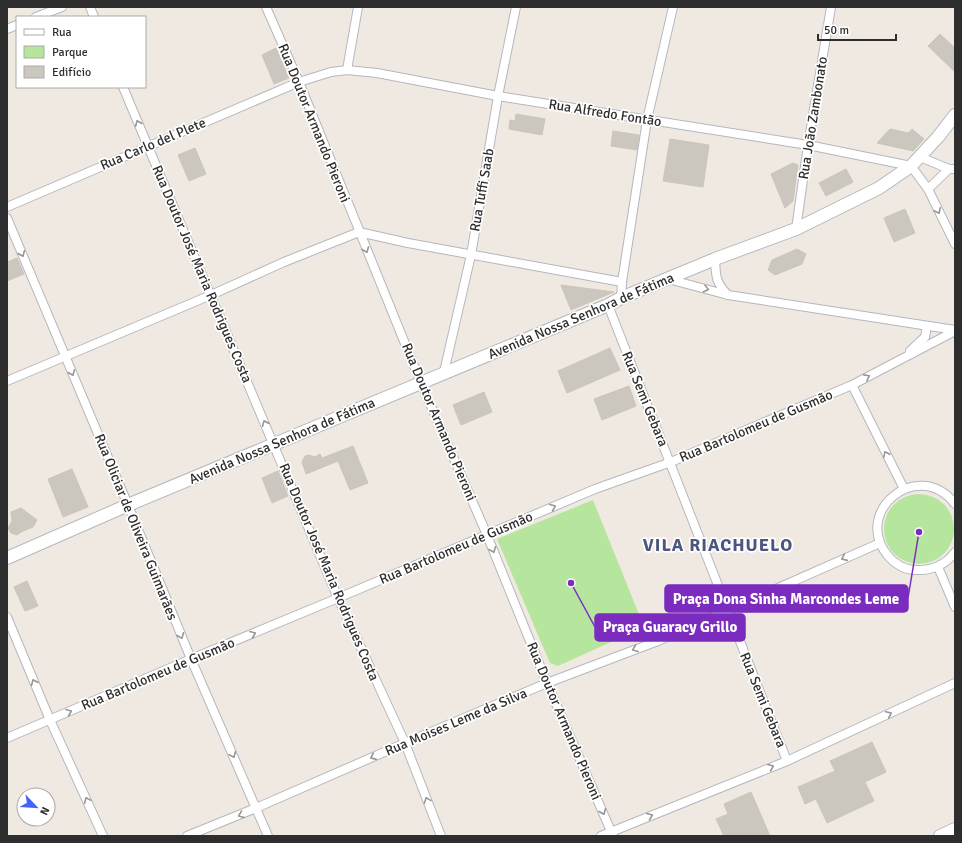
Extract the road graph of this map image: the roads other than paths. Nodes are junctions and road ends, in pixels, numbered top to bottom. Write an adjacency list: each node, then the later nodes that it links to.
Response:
1 (62, 7): 7 (street)
2 (266, 7): 9 (street, Rua Doutor Armando Pieroni)
3 (358, 7): 8 (street)
4 (516, 7): 11 (street, Rua Tuffi Saab)
5 (673, 7): 13 (street)
6 (831, 7): 14 (street, Rua João Zambonato)
7 (39, 16)
8 (347, 70): 9 (street, Rua Alfredo Fontão); 11 (street, Rua Alfredo Fontão)
9 (299, 82): 15 (street, Rua Carlo del Plete); 22 (street, Rua Doutor Armando Pieroni)
10 (123, 88): 15 (street, Rua Doutor José Maria Rodrigues Costa, one-way to 10)
11 (498, 96): 13 (street, Rua Alfredo Fontão); 24 (street, Rua Tuffi Saab)
12 (955, 115): 16 (street, Avenida Nossa Senhora de Fátima)
13 (647, 120): 14 (street, Rua Alfredo Fontão); 27 (street)
14 (808, 145): 16 (street, Rua Alfredo Fontão); 21 (street, Rua João Zambonato)
15 (148, 146): 19 (street, Rua Carlo del Plete); 28 (street, Rua Doutor José Maria Rodrigues Costa)
16 (916, 161): 17 (street, Rua Alfredo Fontão); 18 (street); 21 (street, Avenida Nossa Senhora de Fátima)
17 (952, 169): 18 (street, Rua Alfredo Fontão)
18 (928, 189): 23 (street, one-way to 23)
19 (7, 207)
20 (7, 218): 34 (street, Rua Oliciar de Oliveira Guimarães, one-way to 34)
21 (796, 229): 25 (street, Avenida Nossa Senhora de Fátima)
22 (359, 232): 24 (street); 28 (street); 38 (street, Rua Doutor Armando Pieroni, one-way to 38)
23 (955, 244)
24 (471, 255): 27 (street); 36 (street, Rua Tuffi Saab)
25 (715, 259): 26 (street, Avenida Nossa Senhora de Fátima); 29 (street)
26 (668, 279): 29 (street, one-way to 29); 30 (street, Avenida Nossa Senhora de Fátima)
27 (622, 282): 30 (street)
28 (211, 295): 34 (street); 40 (street, Rua Doutor José Maria Rodrigues Costa, one-way to 28)
29 (728, 295): 32 (street)
30 (621, 298): 31 (street, Avenida Nossa Senhora de Fátima)
31 (608, 305): 36 (street, Avenida Nossa Senhora de Fátima); 41 (street, Rua Semi Gebara)
32 (927, 326): 33 (street); 35 (street, Rua Bartolomeu de Gusmão)
33 (955, 331): 35 (street, Rua Bartolomeu de Gusmão)
34 (65, 357): 37 (street); 44 (street, Rua Oliciar de Oliveira Guimarães, one-way to 44)
35 (904, 357): 39 (street, Rua Bartolomeu de Gusmão, one-way to 35)
36 (444, 372): 38 (street, Avenida Nossa Senhora de Fátima)
37 (7, 382)
38 (421, 383): 40 (street, Avenida Nossa Senhora de Fátima); 45 (street, Rua Doutor Armando Pieroni)
39 (852, 385): 41 (street, Rua Bartolomeu de Gusmão); 42 (street, one-way to 39)
40 (274, 445): 44 (street, Avenida Nossa Senhora de Fátima); 50 (street, Rua Doutor José Maria Rodrigues Costa)
41 (671, 462): 45 (street, Rua Bartolomeu de Gusmão, one-way to 41); 52 (street, Rua Semi Gebara)
42 (904, 489): 43 (street); 46 (street)
43 (955, 504)
44 (128, 505): 48 (street, Avenida Nossa Senhora de Fátima); 54 (street, Rua Oliciar de Oliveira Guimarães, one-way to 54)
45 (487, 535): 50 (street, Rua Bartolomeu de Gusmão); 55 (street, Rua Doutor Armando Pieroni, one-way to 55)
46 (880, 543): 49 (street); 52 (street, Rua Moises Leme da Silva, one-way to 52)
47 (955, 552): 49 (street)
48 (7, 558)
49 (938, 567): 51 (street)
50 (338, 598): 54 (street, Rua Bartolomeu de Gusmão, one-way to 50); 59 (street, Rua Doutor José Maria Rodrigues Costa)
51 (955, 607)
52 (727, 610): 55 (street, Rua Moises Leme da Silva, one-way to 55); 60 (street, Rua Semi Gebara)
53 (7, 617): 57 (street, one-way to 53)
54 (190, 659): 57 (street, Rua Bartolomeu de Gusmão, one-way to 54); 61 (street, Rua Oliciar de Oliveira Guimarães, one-way to 61)
55 (548, 683): 59 (street, Rua Moises Leme da Silva); 63 (street, Rua Doutor Armando Pieroni, one-way to 63)
56 (955, 683): 60 (street, one-way to 56)
57 (50, 720): 58 (street, Rua Bartolomeu de Gusmão); 64 (street, one-way to 57)
58 (7, 738)
59 (405, 743): 61 (street, Rua Moises Leme da Silva, one-way to 61); 67 (street, Rua Doutor José Maria Rodrigues Costa, one-way to 59)
60 (787, 761): 63 (street, one-way to 60)
61 (256, 808): 65 (street, Rua Moises Leme da Silva, one-way to 65); 66 (street, Rua Oliciar de Oliveira Guimarães)
62 (955, 829): 69 (street)
63 (612, 834): 68 (street)
64 (103, 836)
65 (187, 836)
66 (268, 836)
67 (441, 836)
68 (601, 836)
69 (940, 836)

